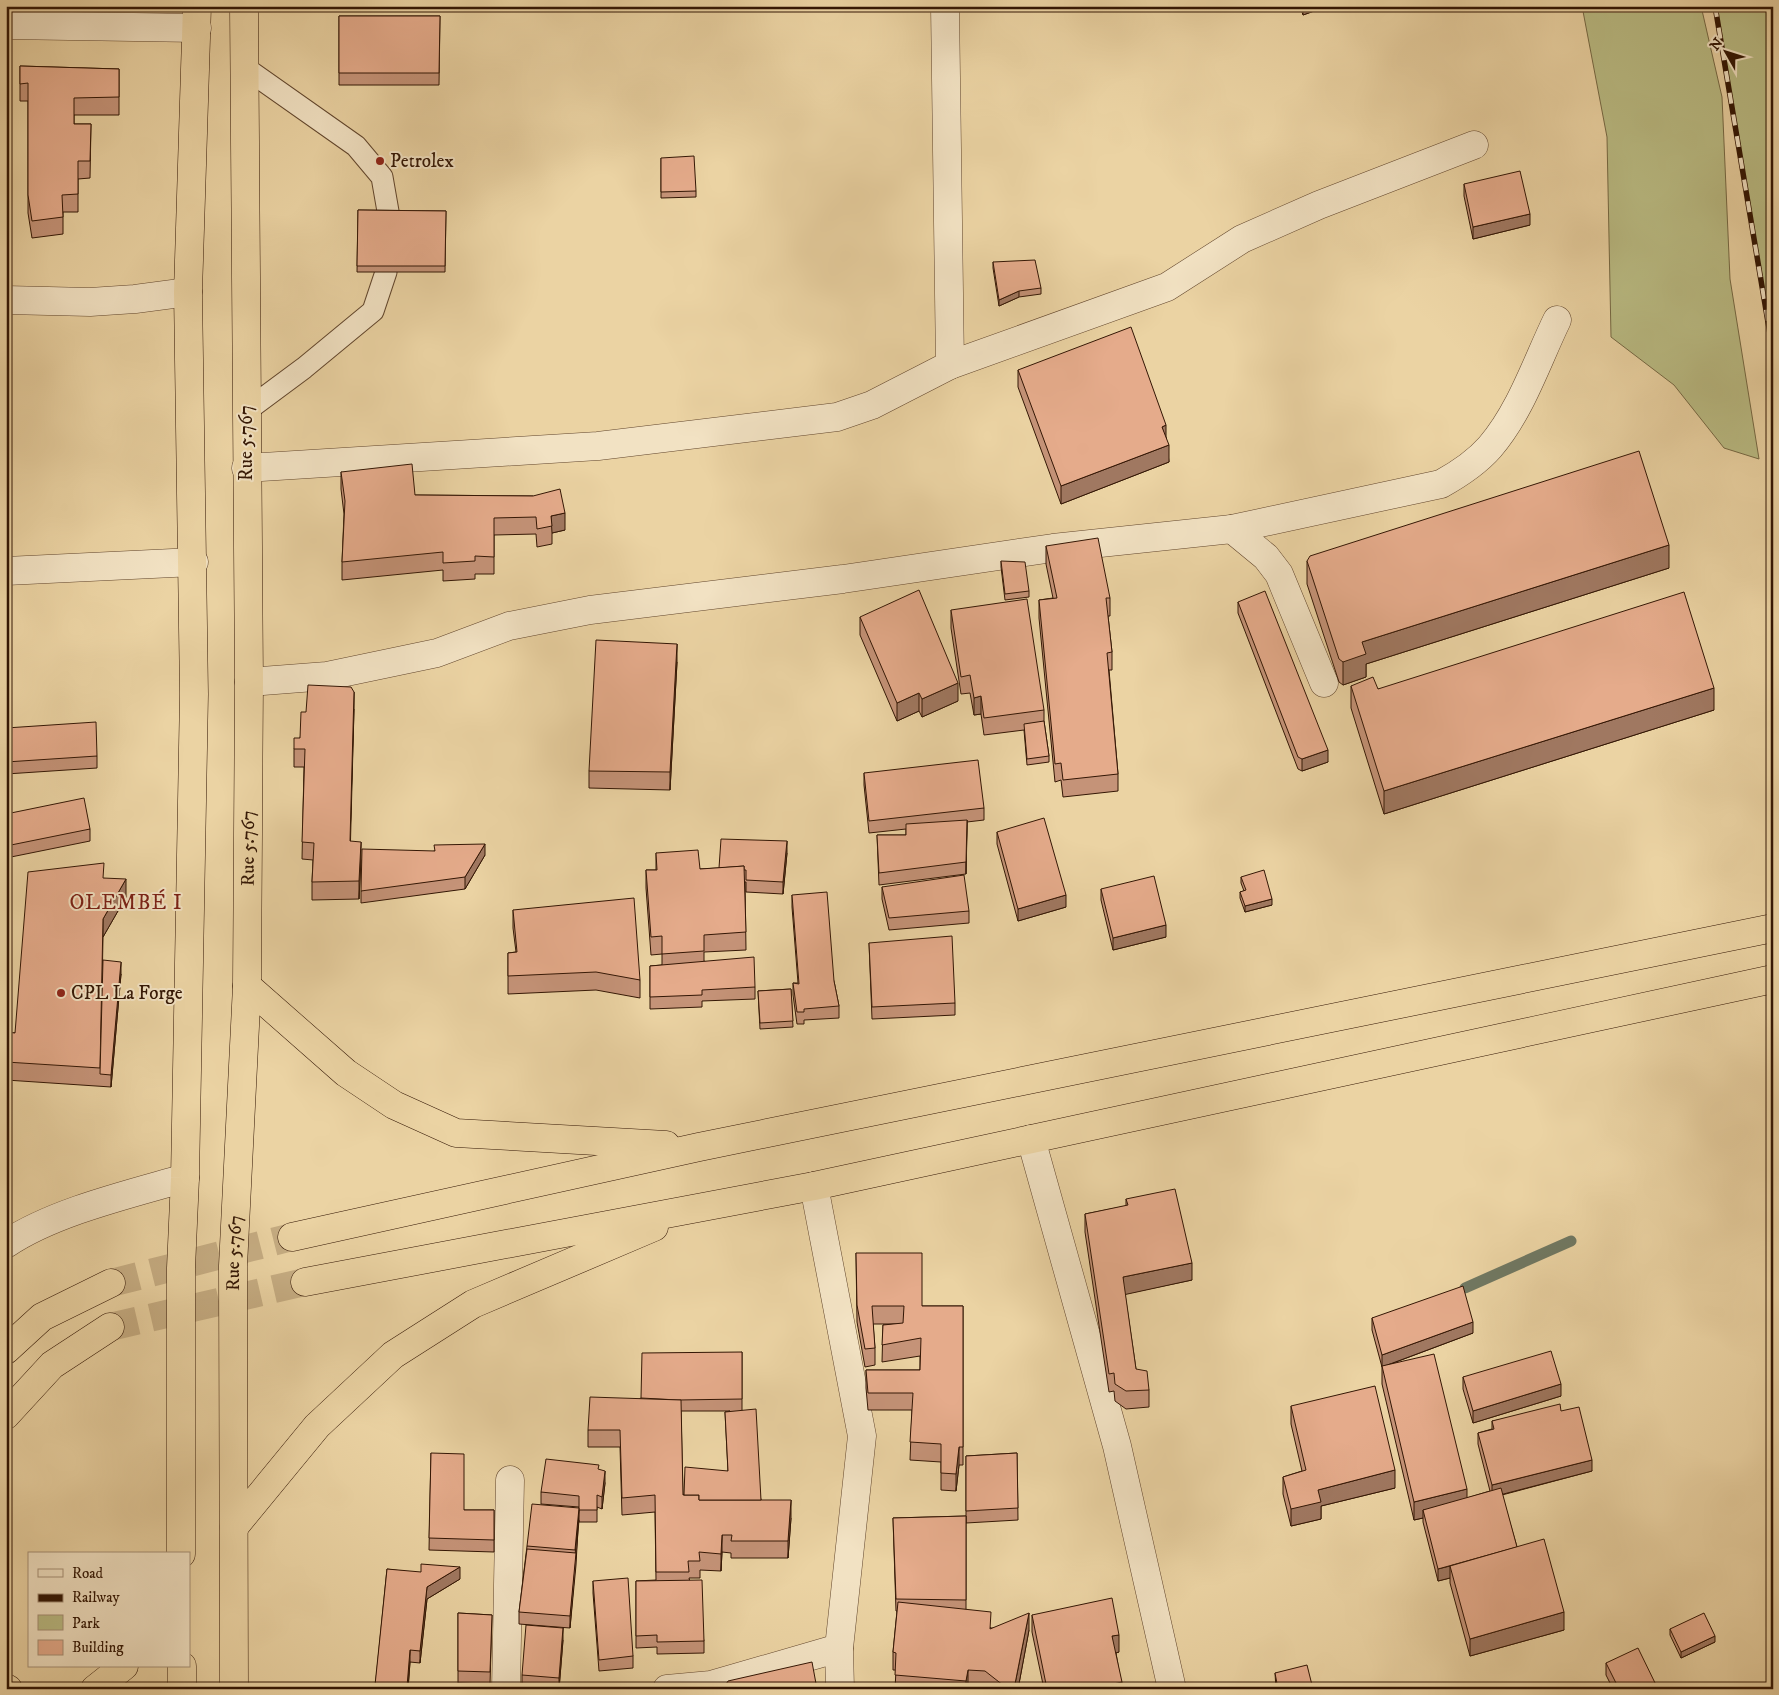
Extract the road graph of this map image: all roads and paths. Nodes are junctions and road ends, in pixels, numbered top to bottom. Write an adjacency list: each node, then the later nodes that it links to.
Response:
1 (244, 6): 5 (highway, Rue 5.767)
2 (945, 6): 12 (street)
3 (197, 17): 4 (street); 9 (highway)
4 (6, 25)
5 (244, 67): 7 (lane); 13 (highway, Rue 5.767)
6 (1474, 145): 12 (street)
7 (389, 216)
8 (386, 272): 13 (lane)
9 (188, 292): 10 (street); 16 (highway)
10 (6, 300)
11 (1557, 320): 15 (street)
12 (950, 365): 14 (street)
13 (246, 411): 14 (highway, Rue 5.767)
14 (246, 468): 18 (highway, Rue 5.767)
15 (1232, 529): 18 (street); 19 (street)
16 (194, 562): 17 (street); 25 (highway)
17 (6, 571)
18 (249, 682): 22 (highway, Rue 5.767)
19 (1324, 683)
20 (1773, 928): 24 (highway)
21 (1773, 979): 23 (highway)
22 (247, 986): 24 (highway); 36 (highway, Rue 5.767)
23 (1031, 1139): 26 (highway); 48 (street)
24 (700, 1147): 28 (highway)
25 (185, 1178): 29 (street); 37 (highway)
26 (814, 1186): 27 (highway); 38 (street)
27 (702, 1206): 30 (highway); 36 (highway)
28 (292, 1237)
29 (6, 1244)
30 (304, 1282)
31 (111, 1283): 33 (highway)
32 (110, 1327): 34 (highway)
33 (6, 1350)
34 (6, 1415)
35 (510, 1480): 45 (street)
36 (234, 1527): 44 (highway, Rue 5.767)
37 (181, 1552)
38 (839, 1648): 41 (street); 47 (street)
39 (121, 1668): 42 (highway)
40 (182, 1668): 43 (highway)
41 (710, 1687): 46 (street)
42 (95, 1689)
43 (182, 1689)
44 (234, 1689)
45 (506, 1689)
46 (667, 1689)
47 (840, 1689)
48 (1172, 1689)

